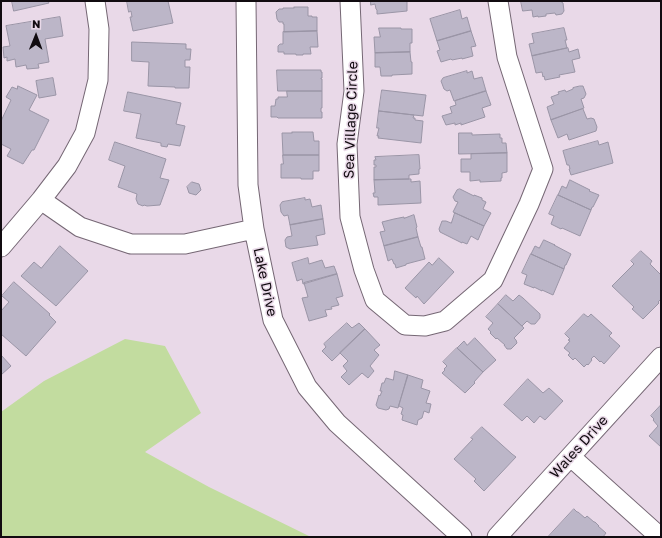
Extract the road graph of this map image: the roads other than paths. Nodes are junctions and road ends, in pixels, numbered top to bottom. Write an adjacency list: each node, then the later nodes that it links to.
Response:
1 (94, 1): 5 (street)
2 (246, 1): 6 (street, Lake Drive)
3 (350, 1): 4 (street, Sea Village Circle)
4 (498, 1)
5 (41, 200): 6 (street); 7 (street)
6 (254, 229): 10 (street, Lake Drive)
7 (1, 247)
8 (661, 357): 9 (street, Wales Drive)
9 (571, 457): 11 (street, Wales Drive); 12 (street)
10 (462, 537)
11 (497, 537)
12 (660, 537)

